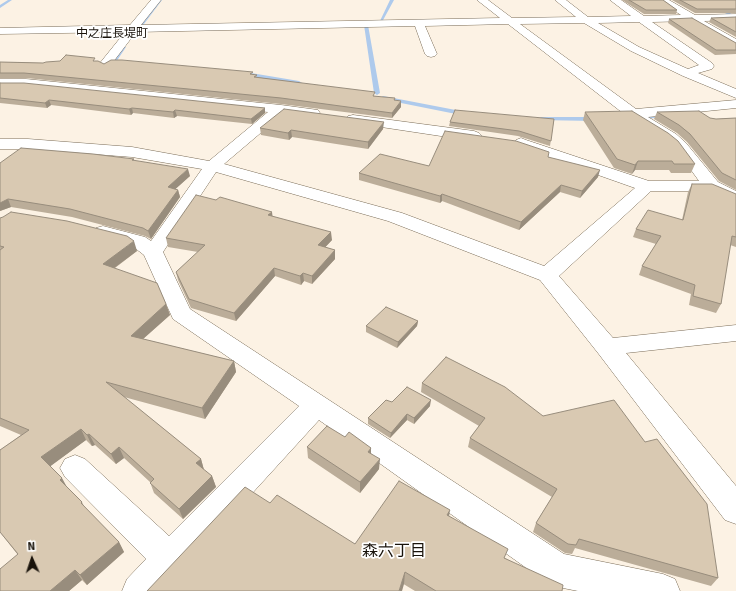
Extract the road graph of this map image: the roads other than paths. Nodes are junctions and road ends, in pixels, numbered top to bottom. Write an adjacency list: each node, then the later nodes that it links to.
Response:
1 (156, 0): 12 (street)
2 (482, 0): 10 (street)
3 (560, 0): 9 (street)
4 (615, 0): 8 (street)
5 (663, 0): 7 (street)
6 (736, 17): 7 (street)
7 (693, 18): 8 (street); 14 (street)
8 (641, 19): 9 (street); 17 (street)
9 (586, 20): 10 (street); 17 (street)
10 (511, 22): 11 (street); 25 (street)
11 (419, 23): 12 (street); 15 (street)
12 (134, 28): 13 (street); 16 (street)
13 (0, 31)
14 (736, 44)
15 (431, 54)
16 (106, 63)
17 (687, 74): 20 (street)
18 (0, 83): 19 (street)
19 (26, 83): 21 (street); 24 (street)
20 (736, 94)
21 (0, 97)
22 (691, 107): 23 (street); 25 (street); 26 (street)
23 (733, 108)
24 (281, 109): 27 (street); 30 (street)
25 (633, 114): 32 (street)
26 (713, 121)
27 (487, 138)
28 (510, 141): 31 (street)
29 (0, 144): 30 (street)
30 (212, 166): 35 (street); 36 (street)
31 (647, 186): 32 (street); 36 (street)
32 (712, 186): 33 (street)
33 (736, 198)
34 (87, 228): 35 (street)
35 (153, 252): 39 (street)
36 (547, 275): 38 (street)
37 (736, 333): 38 (street)
38 (607, 347): 41 (street)
39 (317, 405): 42 (street); 44 (street)
40 (75, 468): 42 (street)
41 (736, 510)
42 (170, 560): 43 (street)
43 (140, 591)
44 (663, 591)

